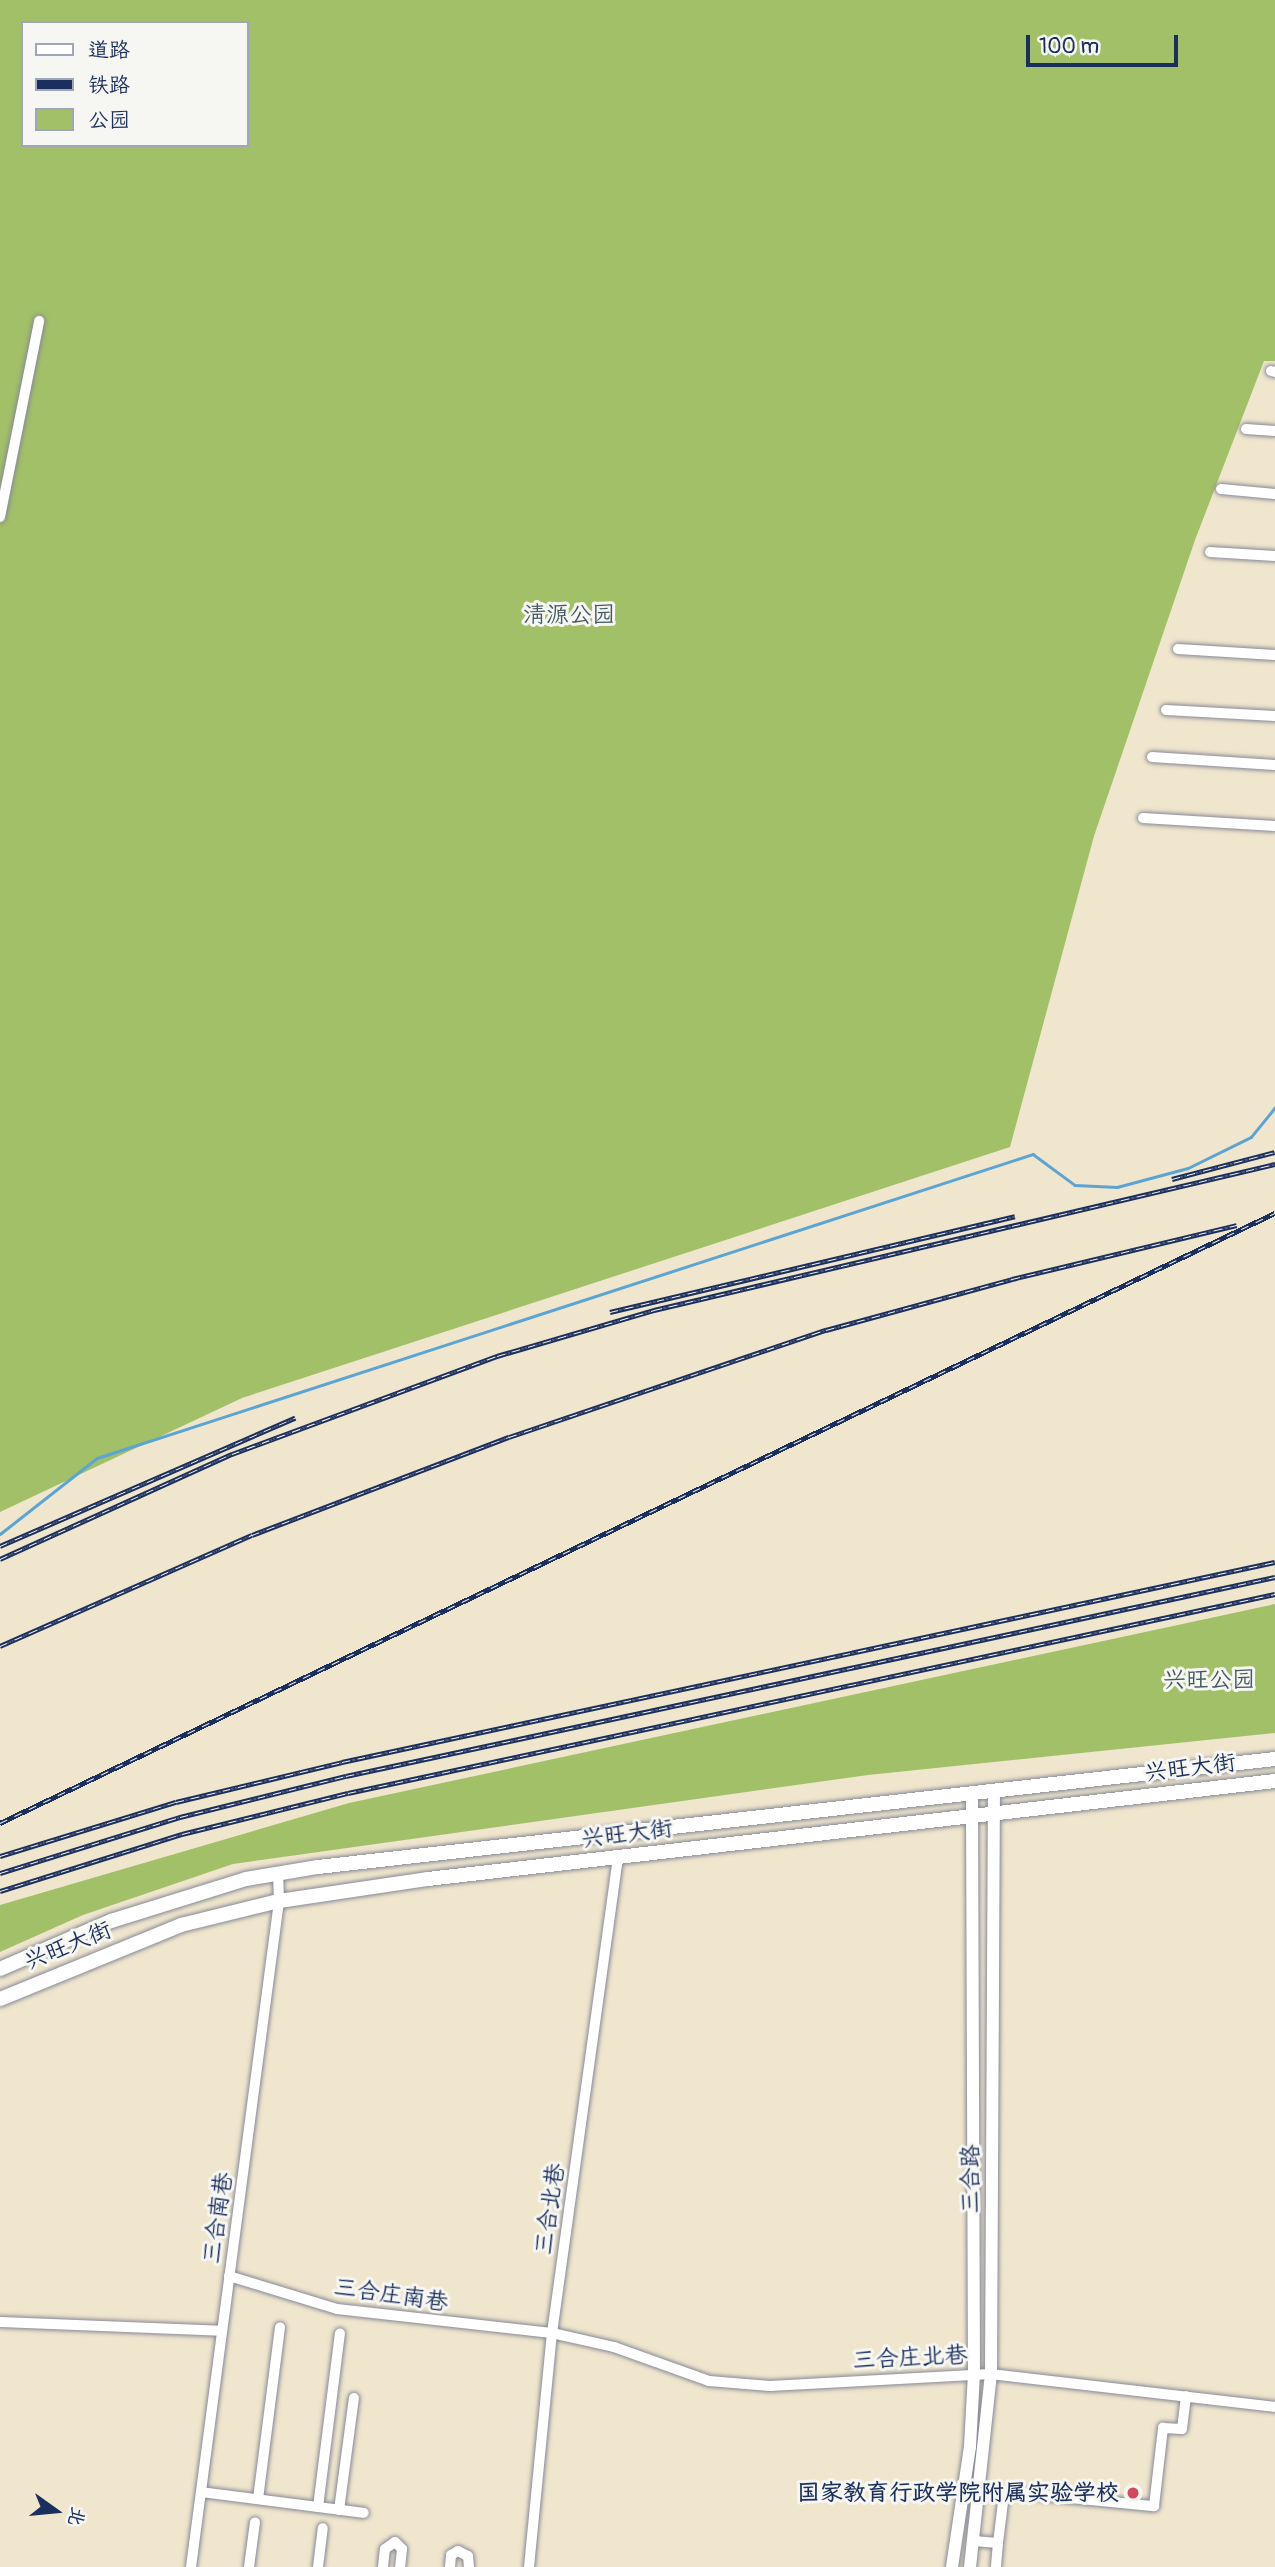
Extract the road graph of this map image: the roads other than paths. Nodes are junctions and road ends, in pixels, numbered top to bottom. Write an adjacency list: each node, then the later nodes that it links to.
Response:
1 (39, 321): 6 (street)
2 (1246, 429): 3 (street)
3 (1275, 431)
4 (1221, 489): 5 (street)
5 (1275, 494)
6 (0, 517)
7 (1210, 552): 8 (street)
8 (1275, 556)
9 (1178, 649): 10 (street)
10 (1275, 655)
11 (1166, 709): 12 (street)
12 (1275, 716)
13 (1152, 757): 14 (street)
14 (1275, 765)
15 (1143, 818): 16 (street)
16 (1275, 826)
17 (1275, 1759): 19 (main road, 兴旺大街)
18 (1275, 1782): 21 (main road, 兴旺大街)
19 (994, 1791): 20 (main road, 兴旺大街); 21 (street, 三合路)
20 (972, 1793): 22 (street, 三合路); 24 (main road, 兴旺大街)
21 (994, 1814): 22 (main road, 兴旺大街); 35 (street, 三合路)
22 (973, 1816): 23 (main road, 兴旺大街); 34 (street, 三合路)
23 (618, 1858): 25 (main road, 兴旺大街); 33 (street, 三合北巷)
24 (278, 1873): 25 (street, 三合南巷); 26 (main road, 兴旺大街)
25 (279, 1900): 27 (main road, 兴旺大街); 28 (street, 三合南巷)
26 (0, 1969)
27 (0, 1998)
28 (229, 2276): 31 (street, 三合南巷); 33 (street, 三合庄南巷)
29 (0, 2322): 31 (street)
30 (280, 2327): 40 (street)
31 (222, 2331): 39 (street, 三合南巷)
32 (340, 2333): 41 (street)
33 (552, 2333): 34 (street, 三合庄北巷); 55 (street, 三合北巷)
34 (974, 2374): 35 (street, 三合庄北巷); 56 (street, 三合路)
35 (991, 2374): 36 (street, 三合庄北巷); 46 (street, 三合路)
36 (1186, 2396): 38 (street, 三合庄北巷); 47 (street)
37 (354, 2398): 42 (street)
38 (1275, 2407)
39 (201, 2491): 40 (street); 48 (street, 三合南巷)
40 (258, 2499): 41 (street)
41 (318, 2507): 42 (street)
42 (339, 2510): 43 (street)
43 (364, 2513)
44 (255, 2522): 49 (street)
45 (323, 2528): 50 (street)
46 (974, 2541): 47 (street); 57 (street, 三合路)
47 (998, 2543): 58 (street)
48 (191, 2567)
49 (249, 2567)
50 (318, 2567)
51 (383, 2567): 52 (street)
52 (400, 2567)
53 (450, 2567): 54 (street)
54 (469, 2567)
55 (528, 2567)
56 (953, 2567)
57 (970, 2567)
58 (996, 2567)

